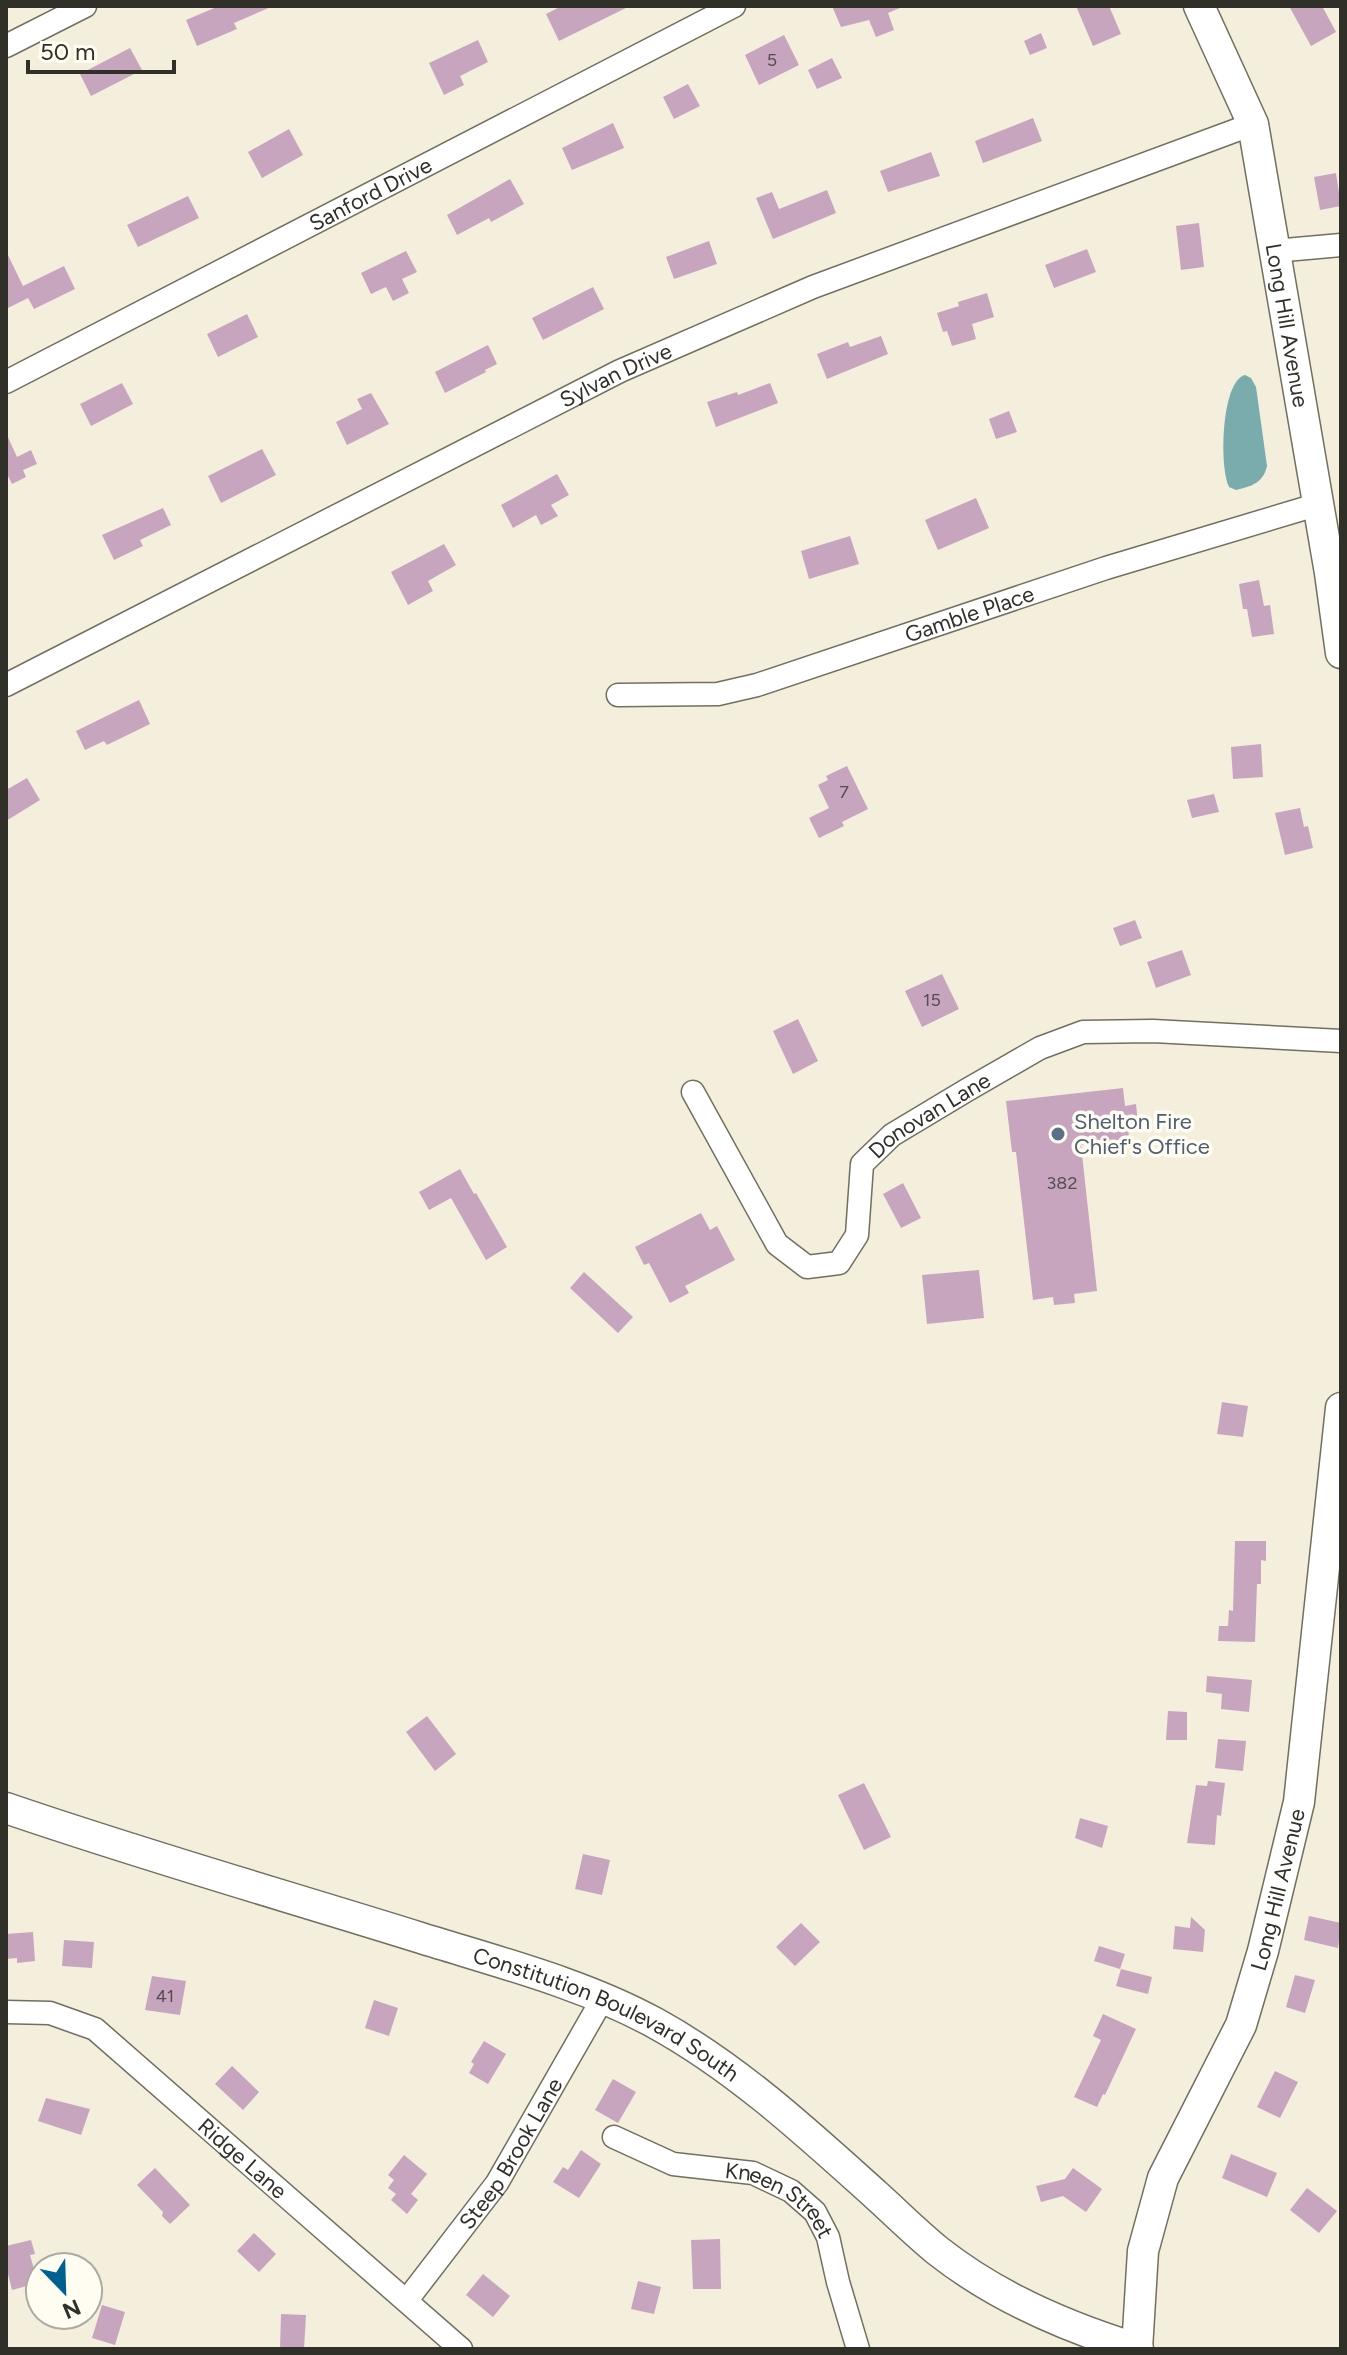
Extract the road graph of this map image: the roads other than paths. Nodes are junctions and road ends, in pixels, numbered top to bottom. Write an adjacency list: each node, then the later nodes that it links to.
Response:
1 (85, 6): 4 (street)
2 (734, 6): 8 (street, Sanford Drive)
3 (1199, 6): 5 (street, Long Hill Avenue)
4 (6, 46)
5 (1253, 124): 7 (street, Long Hill Avenue); 11 (street, Sylvan Drive)
6 (1341, 245): 7 (street)
7 (1274, 251): 9 (street, Long Hill Avenue)
8 (6, 382)
9 (1316, 505): 10 (street, Long Hill Avenue); 12 (street, Gamble Place)
10 (1341, 653)
11 (6, 685)
12 (618, 695)
13 (1341, 1041): 14 (street, Donovan Lane)
14 (693, 1092)
15 (1341, 1408): 23 (street, Long Hill Avenue)
16 (6, 1808): 17 (street, Constitution Boulevard South)
17 (603, 1998): 20 (street, Steep Brook Lane); 23 (street, Constitution Boulevard South)
18 (6, 2012): 20 (street, Ridge Lane)
19 (614, 2137): 22 (street, Kneen Street)
20 (407, 2300): 21 (street, Ridge Lane)
21 (461, 2349)
22 (858, 2349)
23 (1138, 2349)

